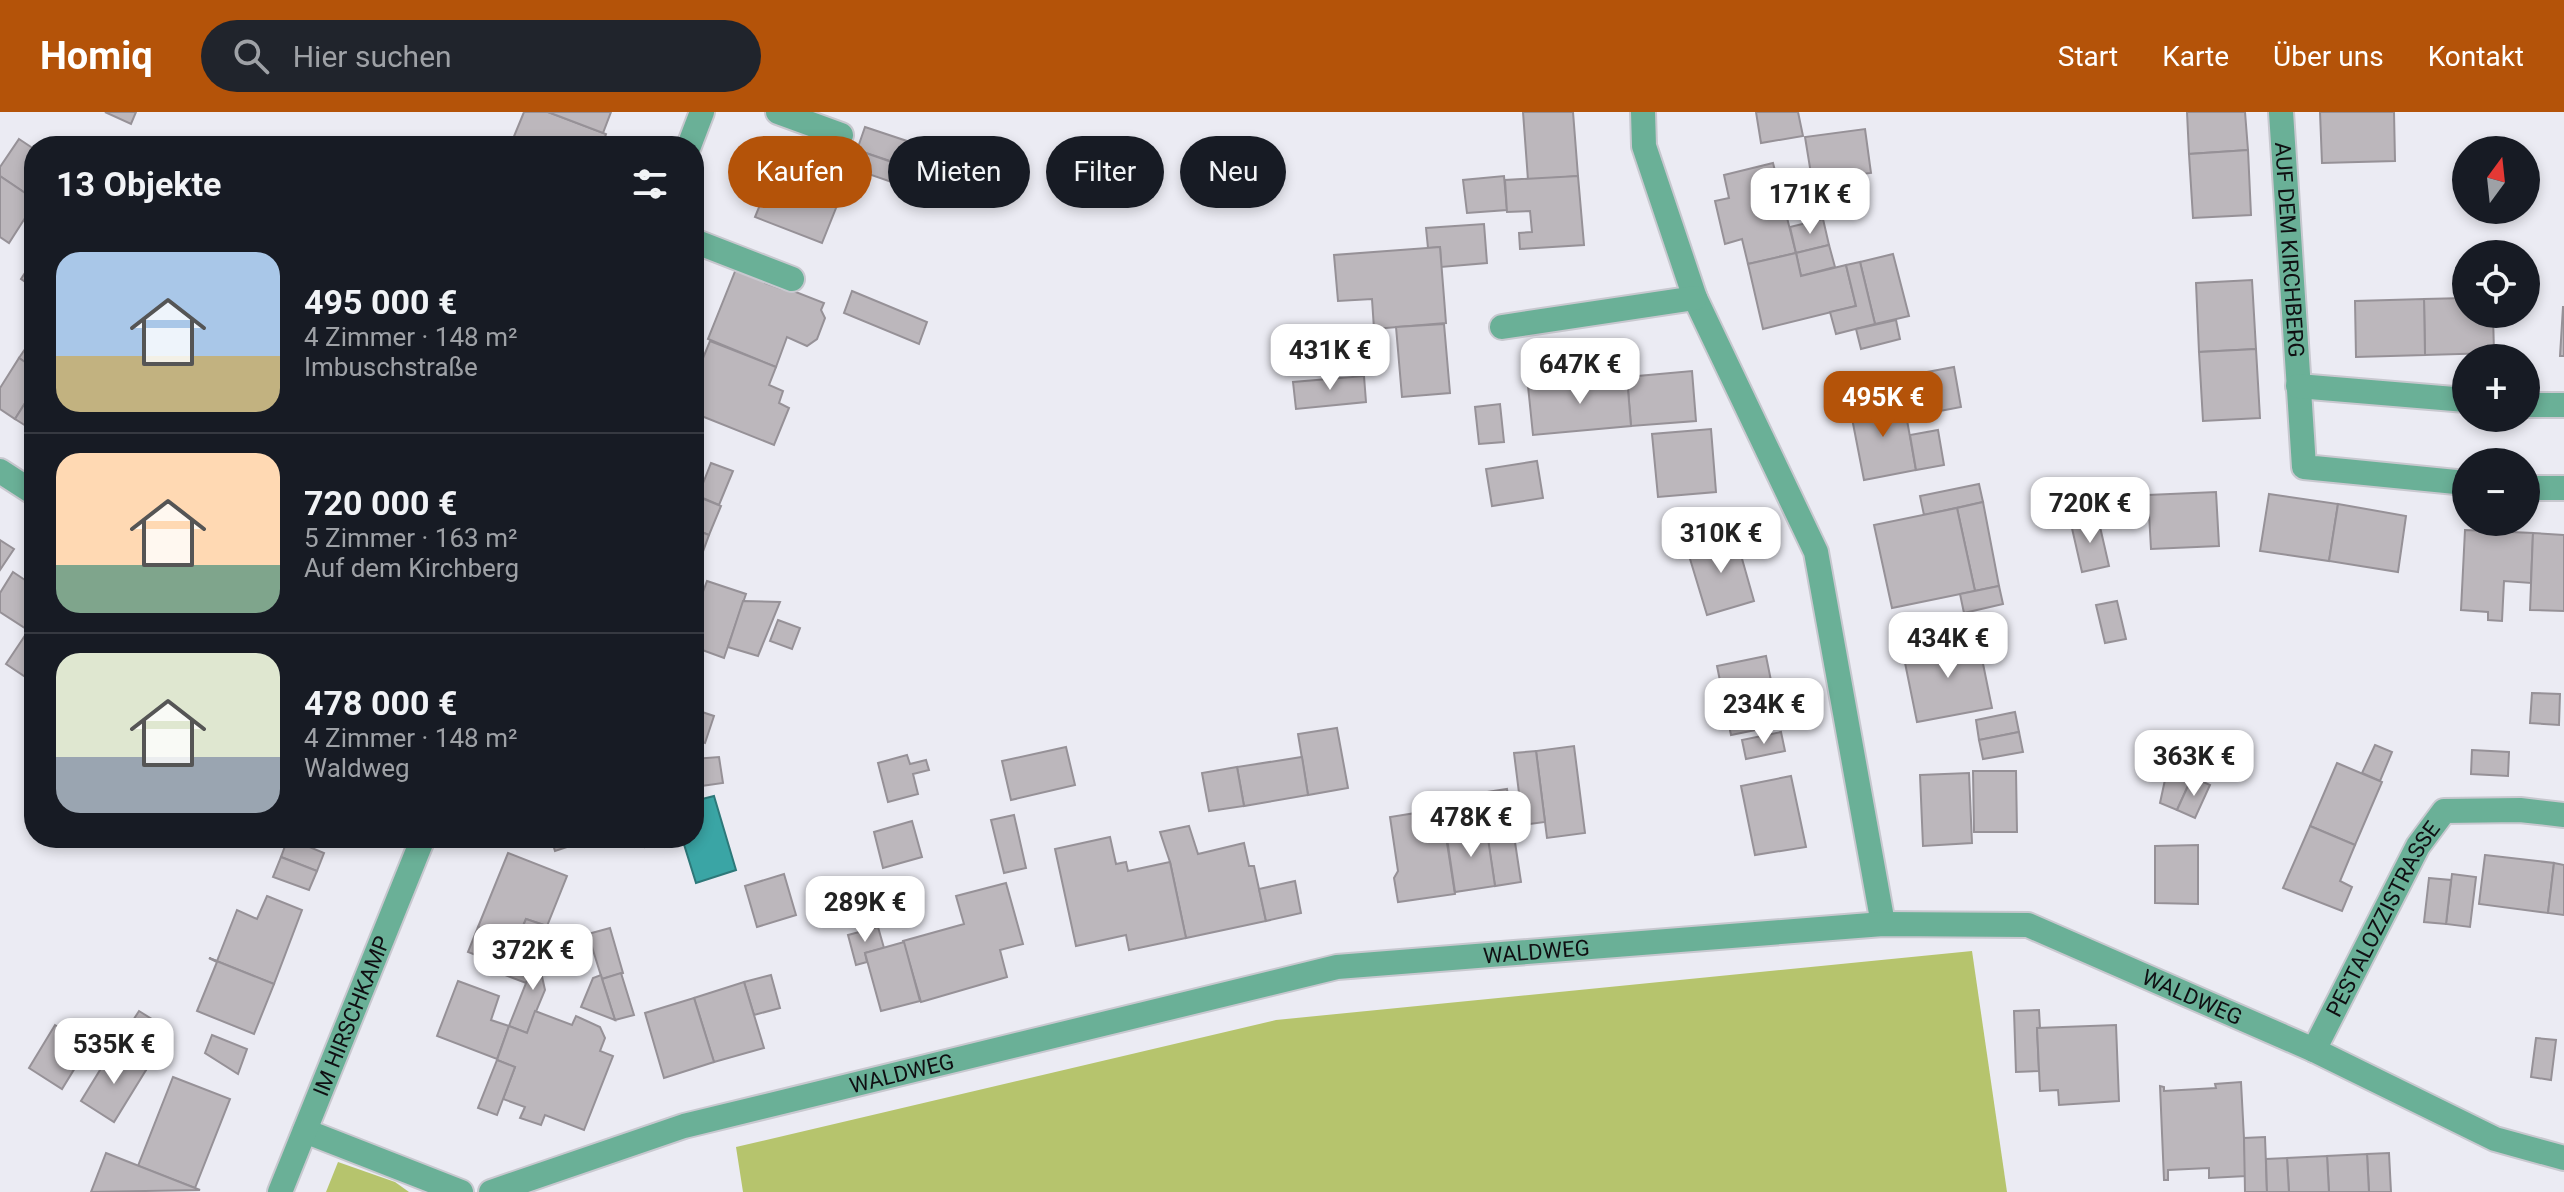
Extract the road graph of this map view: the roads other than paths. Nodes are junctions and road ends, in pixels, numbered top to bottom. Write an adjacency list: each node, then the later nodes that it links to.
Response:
1 (702, 112): 6 (street)
2 (778, 112): 5 (street)
3 (1643, 112): 9 (street)
4 (2281, 112): 11 (street, AUF DEM KIRCHBERG)
5 (841, 135)
6 (693, 136)
7 (704, 245): 8 (street)
8 (792, 279)
9 (1695, 298): 10 (street); 22 (street)
10 (1502, 327)
11 (2298, 386): 12 (street, AUF DEM KIRCHBERG); 16 (street, AUF DEM KIRCHBERG)
12 (2452, 399)
13 (2540, 405): 14 (street)
14 (2564, 405)
15 (0, 471): 17 (street)
16 (2452, 482)
17 (24, 487)
18 (2540, 488): 19 (street)
19 (2564, 488)
20 (2564, 815): 23 (street, PESTALOZZISTRASSE)
21 (419, 848): 24 (street, IM HIRSCHKAMP)
22 (1883, 924): 23 (street, WALDWEG); 28 (street, WALDWEG)
23 (2314, 1050): 25 (street, WALDWEG)
24 (305, 1131): 26 (street, IM HIRSCHKAMP); 27 (street)
25 (2564, 1158)
26 (280, 1192)
27 (461, 1192)
28 (491, 1192)

